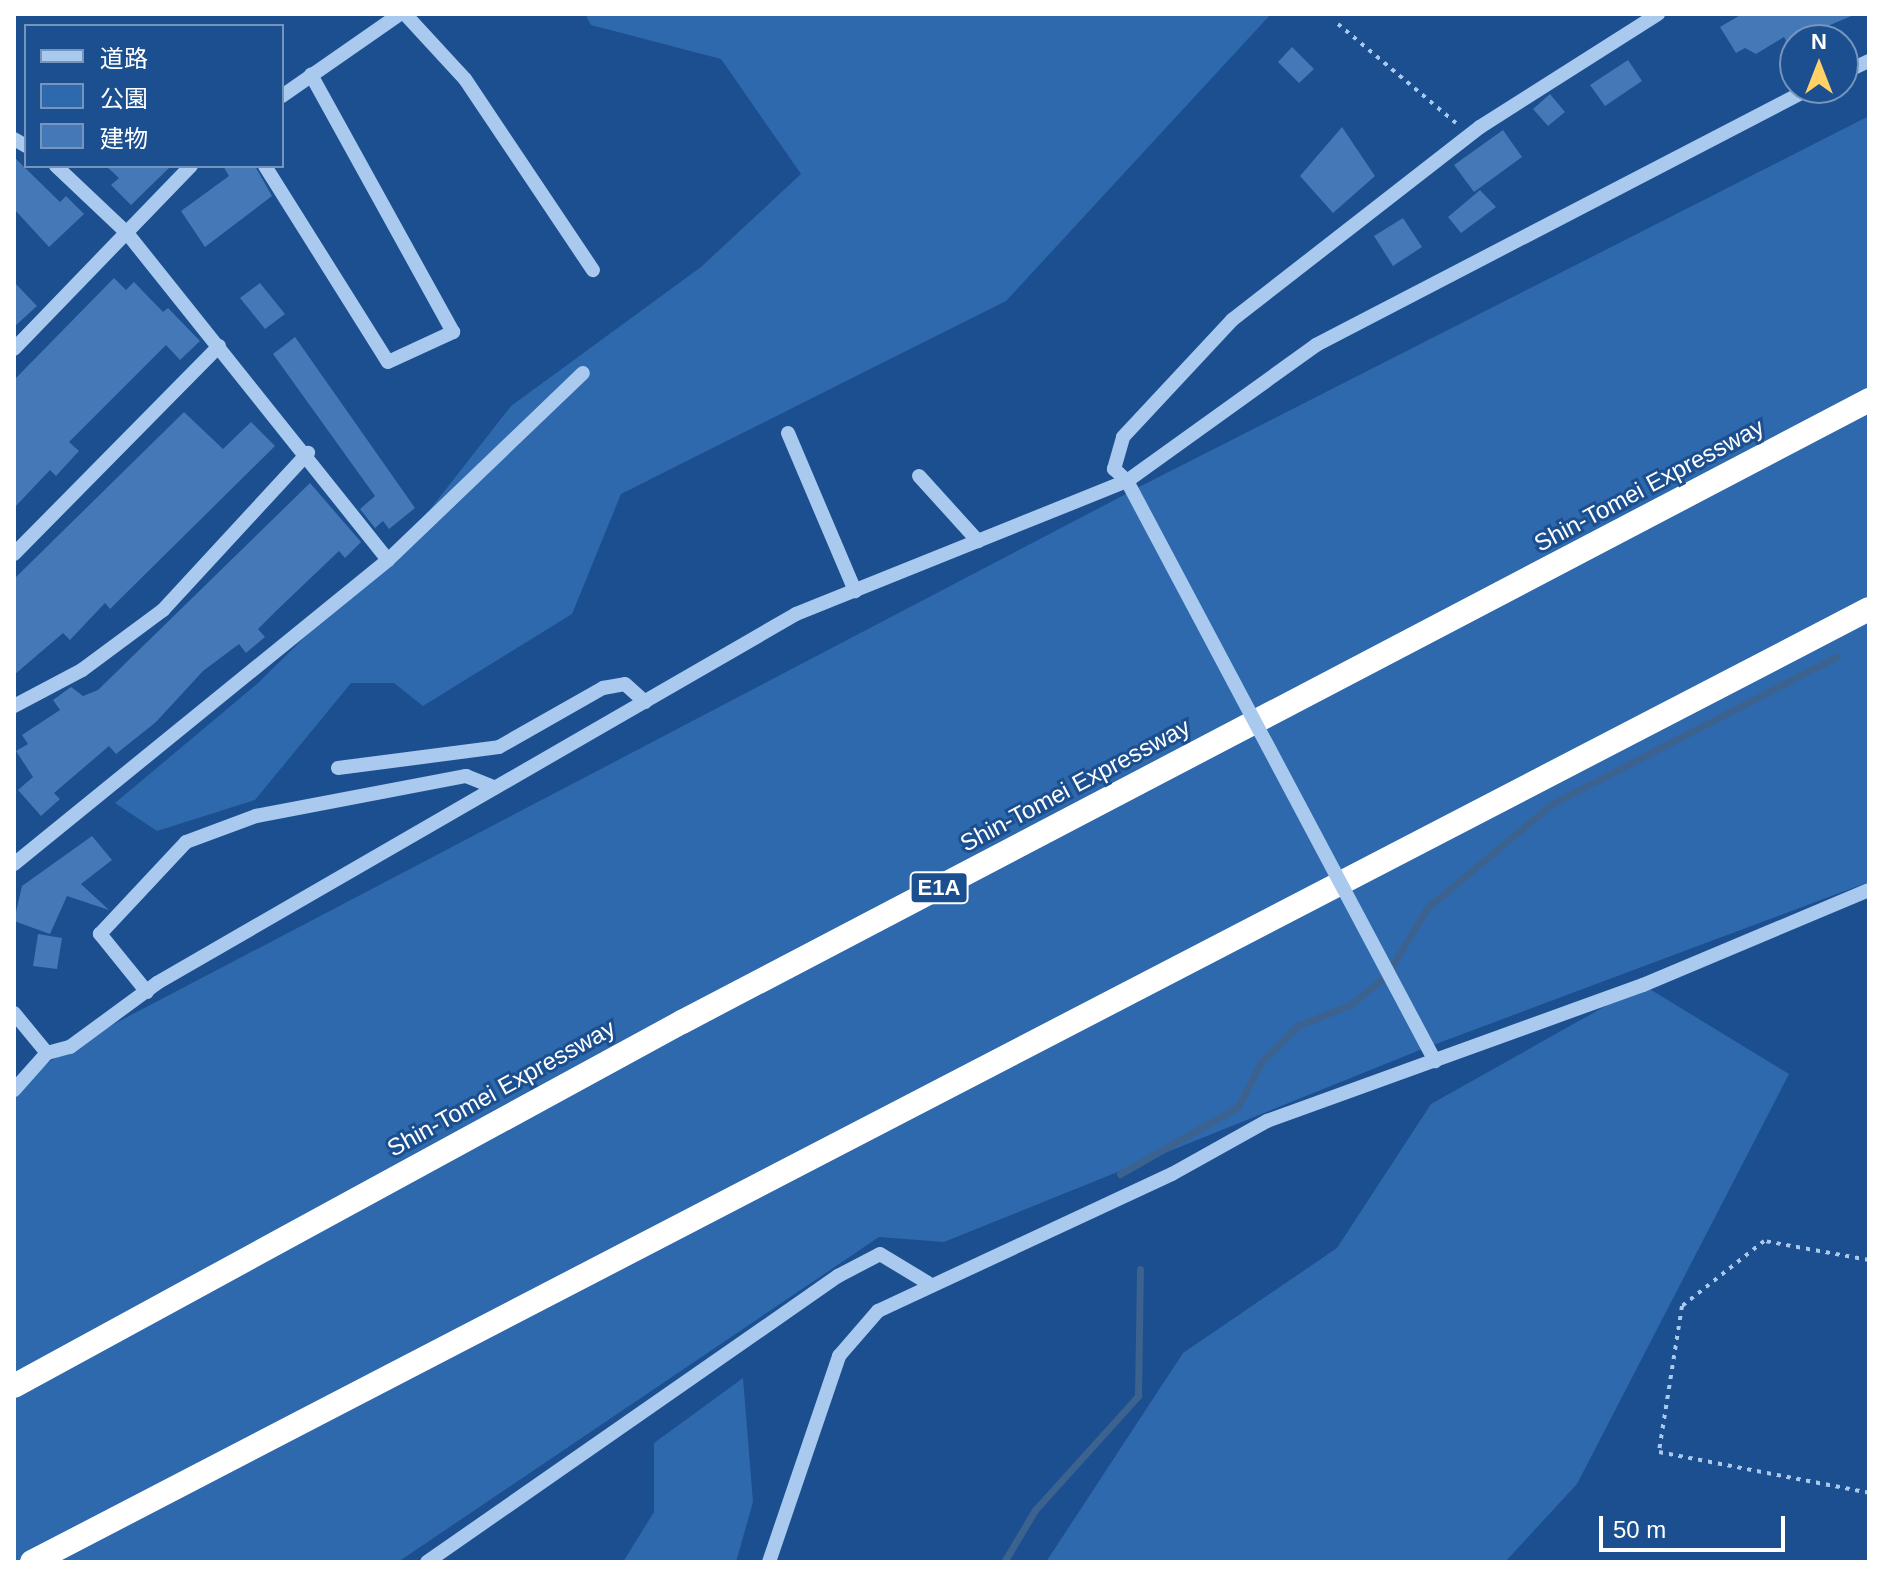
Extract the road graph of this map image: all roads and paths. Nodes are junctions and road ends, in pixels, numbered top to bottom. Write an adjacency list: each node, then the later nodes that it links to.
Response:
1 (402, 14): 4 (street); 12 (street)
2 (1658, 14): 7 (street)
3 (1338, 24): 7 (path)
4 (311, 75): 5 (street); 10 (street)
5 (284, 95)
6 (1780, 104): 20 (street)
7 (1470, 135): 20 (street)
8 (58, 168): 11 (street)
9 (189, 168): 11 (street)
10 (266, 168)
11 (128, 234): 13 (street); 14 (street)
12 (593, 270)
13 (219, 346): 18 (street); 22 (street)
14 (14, 349)
15 (583, 373): 23 (street)
16 (1869, 400): 39 (highway, Shin-Tomei Expressway / E1A)
17 (788, 433): 24 (street)
18 (308, 453): 23 (street); 27 (street)
19 (919, 476): 21 (street)
20 (1127, 481): 21 (street); 35 (street, bridge)
21 (978, 541): 24 (street)
22 (14, 554)
23 (388, 560): 30 (street)
24 (855, 591): 26 (street)
25 (1869, 609): 41 (highway)
26 (645, 702): 28 (street); 29 (street)
27 (14, 706)
28 (338, 768)
29 (495, 788): 32 (street); 32 (street)
30 (14, 864)
31 (1869, 890): 35 (street)
32 (147, 992): 34 (street)
33 (14, 1013): 34 (street)
34 (47, 1053): 36 (street)
35 (1435, 1061): 38 (street)
36 (14, 1090)
37 (1869, 1260): 40 (path)
38 (928, 1283): 42 (street); 43 (street)
39 (14, 1386)
40 (1869, 1493)
41 (32, 1562)
42 (427, 1562)
43 (769, 1562)

